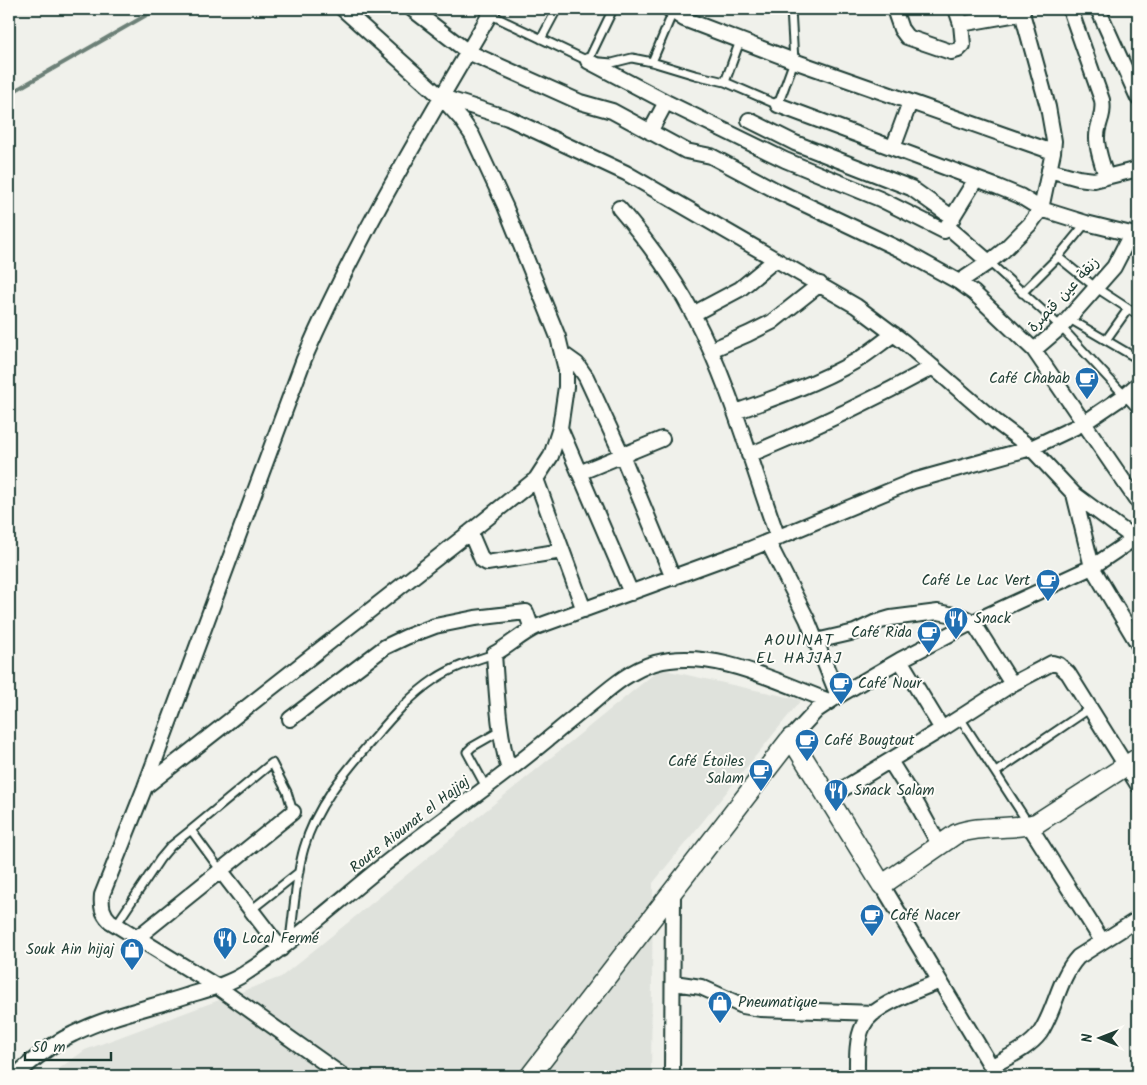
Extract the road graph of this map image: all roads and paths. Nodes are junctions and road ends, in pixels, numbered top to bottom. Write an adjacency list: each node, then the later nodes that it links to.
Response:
1 (343, 9): 21 (street)
2 (412, 9): 16 (street)
3 (557, 9): 14 (lane)
4 (613, 9): 17 (lane)
5 (792, 9): 18 (lane)
6 (894, 9): 13 (street)
7 (956, 9): 13 (street)
8 (1070, 9): 32 (street)
9 (1098, 9): 22 (street)
10 (671, 10): 15 (street); 19 (lane)
11 (491, 11): 14 (lane); 16 (street)
12 (1022, 11): 13 (street); 29 (street)
13 (961, 24)
14 (542, 39): 17 (lane)
15 (740, 41): 18 (street); 20 (lane)
16 (468, 52): 21 (street); 27 (street)
17 (588, 60): 19 (lane); 23 (street)
18 (794, 61): 24 (street); 25 (lane)
19 (652, 62): 20 (lane)
20 (725, 82): 25 (lane)
21 (441, 97): 40 (street); 54 (street); 99 (street)
22 (1138, 98)
23 (666, 102): 27 (street); 36 (street)
24 (910, 102): 28 (street); 29 (street)
25 (778, 105): 28 (street)
26 (749, 120): 36 (street)
27 (650, 132): 42 (street)
28 (893, 148): 33 (street)
29 (1053, 152): 31 (street)
30 (1138, 168): 32 (street)
31 (1049, 170): 32 (street); 35 (street)
32 (1106, 177)
33 (976, 179): 35 (street); 36 (street)
34 (619, 208): 47 (street)
35 (1040, 209): 37 (street); 41 (street)
36 (951, 222): 41 (street)
37 (1086, 223): 38 (street); 39 (lane)
38 (1135, 234): 44 (street, زنقة عين قنصرة)
39 (1058, 257): 44 (lane); 45 (lane)
40 (775, 260): 43 (street); 47 (street)
41 (989, 262): 42 (street); 45 (lane)
42 (959, 282): 53 (street)
43 (820, 284): 50 (street); 52 (street)
44 (1095, 287): 46 (lane); 49 (street, زنقة عين قنصرة)
45 (1022, 293): 49 (lane)
46 (1128, 309): 48 (lane); 51 (lane)
47 (693, 314): 52 (street)
48 (1138, 315)
49 (1064, 322): 51 (lane); 53 (street, زنقة عين قنصرة); 58 (lane)
50 (894, 334): 56 (street); 60 (street)
51 (1106, 340): 55 (lane)
52 (711, 350): 60 (street)
53 (1034, 350): 61 (street)
54 (563, 354): 62 (street); 65 (street)
55 (1138, 359)
56 (933, 366): 64 (street); 66 (street)
57 (1138, 384): 58 (street)
58 (1124, 396): 59 (lane); 61 (street)
59 (1138, 410)
60 (735, 412): 66 (street)
61 (1084, 423): 64 (street); 70 (street)
62 (560, 428): 67 (street); 68 (street)
63 (662, 439): 65 (street)
64 (1032, 448): 69 (street); 73 (street)
65 (622, 455): 67 (street); 76 (street)
66 (749, 455): 73 (street)
67 (580, 473): 77 (street)
68 (536, 479): 71 (street); 74 (street)
69 (1074, 494): 72 (street); 75 (street)
70 (1138, 502)
71 (470, 532): 74 (street); 99 (street)
72 (1136, 537): 75 (street)
73 (773, 540): 76 (street); 82 (street)
74 (562, 551): 78 (street)
75 (1092, 567): 79 (street); 80 (street)
76 (672, 578): 77 (street)
77 (631, 593): 78 (street)
78 (584, 610): 81 (street)
79 (973, 622): 82 (street); 85 (street); 86 (street)
80 (1133, 626): 83 (street)
81 (532, 629): 84 (street); 90 (street)
82 (816, 641): 87 (street)
83 (1138, 644)
84 (494, 654): 92 (street); 107 (lane)
85 (900, 660): 87 (street); 91 (street)
86 (1012, 684): 88 (street); 89 (street)
87 (834, 699): 93 (street); 96 (street, Route Aiounat el Hajjaj)
88 (1090, 709): 95 (street); 97 (lane)
89 (960, 718): 91 (street); 97 (lane)
90 (290, 719)
91 (942, 729): 94 (street)
92 (500, 730): 96 (street); 100 (lane)
93 (791, 738): 101 (street); 109 (street)
94 (890, 761): 101 (street); 105 (street)
95 (1132, 762): 98 (street); 103 (street)
96 (509, 770): 100 (street, Route Aiounat el Hajjaj)
97 (996, 772): 103 (lane)
98 (1138, 785)
99 (145, 787): 112 (street)
100 (486, 787): 115 (street, Route Aiounat el Hajjaj)
101 (828, 798): 108 (street)
102 (293, 812): 104 (lane); 106 (street)
103 (1029, 825): 105 (street); 114 (street)
104 (191, 830): 106 (lane); 112 (lane)
105 (940, 846): 108 (street)
106 (221, 871): 110 (street); 113 (street)
107 (300, 872): 110 (lane); 115 (lane)
108 (882, 885): 116 (street)
109 (673, 891): 117 (street); 123 (street)
110 (251, 910): 115 (street)
111 (1138, 919): 114 (street)
112 (116, 925): 113 (street)
113 (138, 938): 118 (street)
114 (1102, 941): 120 (street)
115 (285, 945): 118 (street, Route Aiounat el Hajjaj)
116 (940, 981): 119 (street); 120 (street)
117 (674, 983): 119 (street); 124 (street)
118 (216, 986): 121 (street, Route Aiounat el Hajjaj); 122 (street)
119 (874, 1013): 125 (street)
120 (995, 1071)
121 (15, 1076)
122 (343, 1076)
123 (530, 1076)
124 (672, 1076)
125 (857, 1076)

